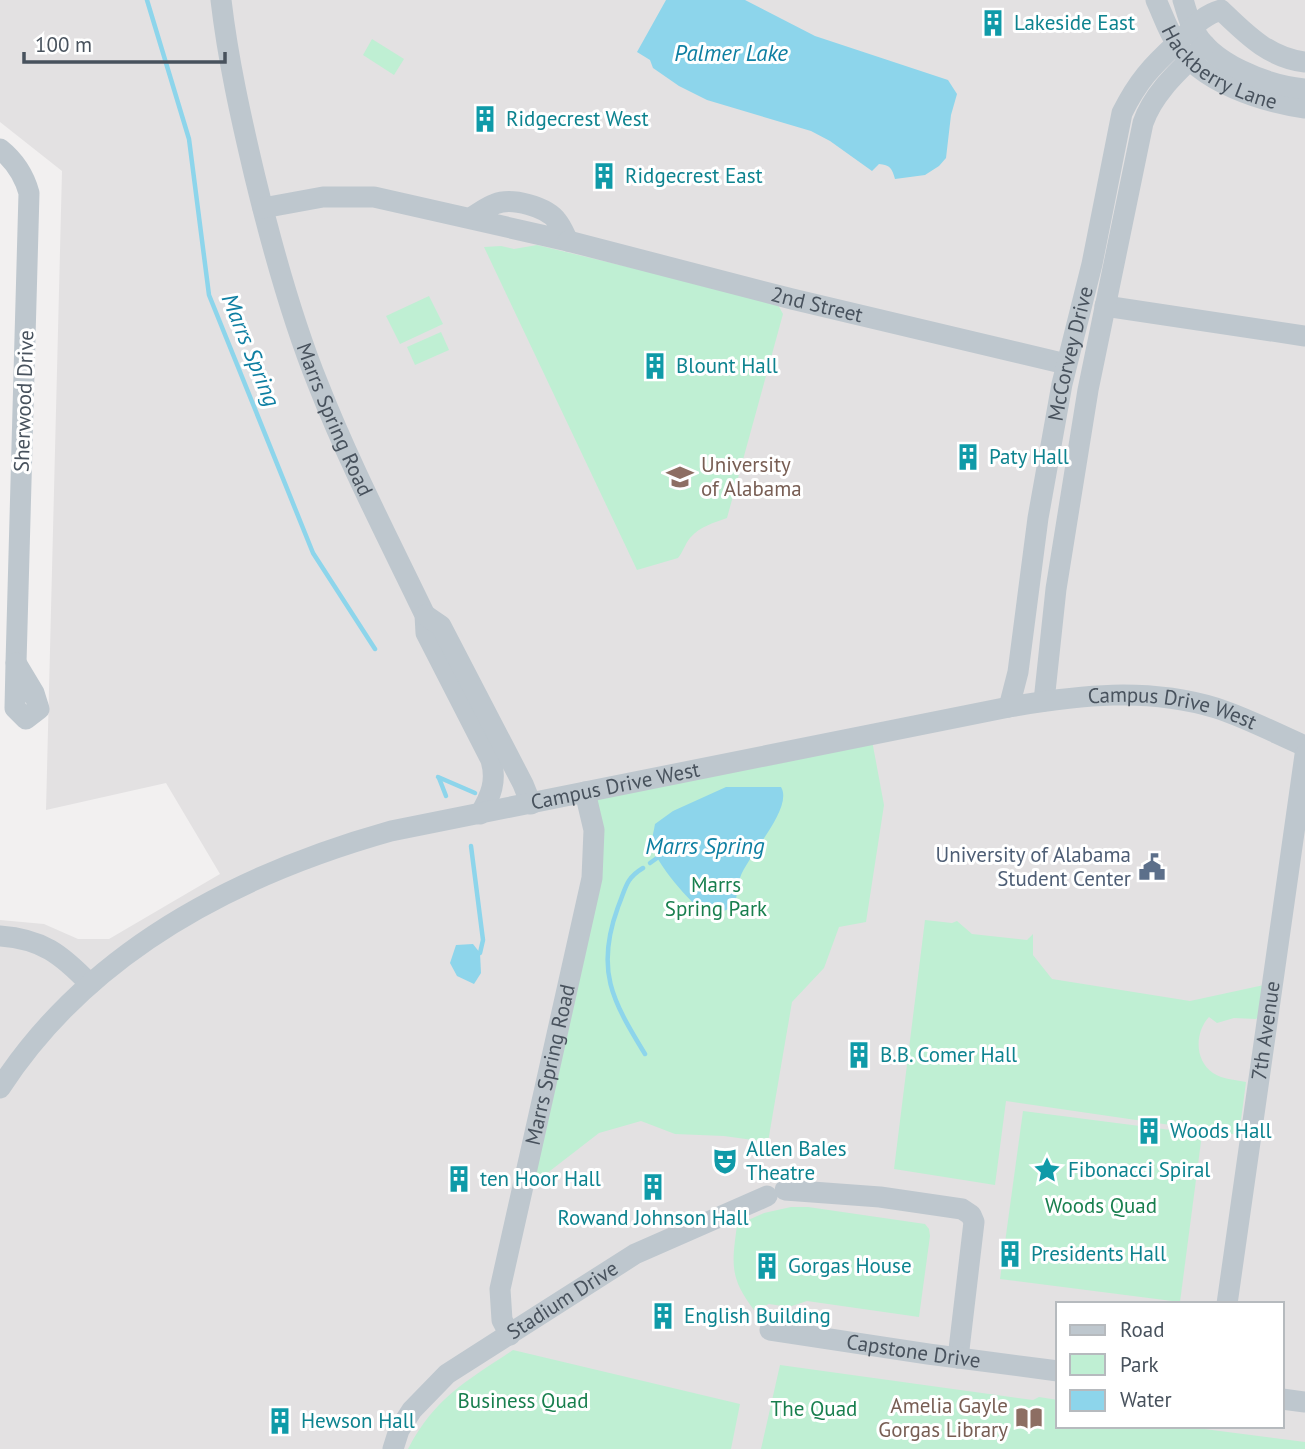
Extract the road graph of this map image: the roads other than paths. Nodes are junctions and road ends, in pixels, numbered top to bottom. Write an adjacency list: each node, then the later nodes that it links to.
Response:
1 (221, 0): 11 (street, Marrs Spring Road)
2 (1156, 0): 6 (street, Hackberry Lane)
3 (1183, 0): 5 (street, Hackberry Lane)
4 (1219, 5): 5 (street, McCorvey Drive); 7 (street)
5 (1199, 36): 6 (street, McCorvey Drive); 8 (street, Hackberry Lane)
6 (1183, 52): 9 (street, Hackberry Lane); 12 (street, McCorvey Drive); 13 (street, McCorvey Drive)
7 (1305, 62)
8 (1305, 89)
9 (1305, 108)
10 (0, 149): 20 (street, Sherwood Drive)
11 (263, 208): 15 (street, 2nd Street); 19 (street, Marrs Spring Road)
12 (1092, 261): 13 (street); 15 (street, McCorvey Drive)
13 (1105, 306): 14 (street); 16 (street, McCorvey Drive)
14 (1305, 336)
15 (1066, 364): 16 (street); 17 (street, McCorvey Drive)
16 (1088, 390): 18 (street, McCorvey Drive)
17 (1030, 584): 18 (street); 22 (street, McCorvey Drive)
18 (1056, 589): 21 (street, McCorvey Drive)
19 (425, 615): 26 (street); 27 (street, Marrs Spring Road)
20 (16, 663)
21 (1044, 701): 22 (street, Campus Drive West); 23 (street, Campus Drive West)
22 (1009, 707): 25 (street, Campus Drive West)
23 (1305, 746)
24 (1305, 755): 31 (street, 7th Avenue)
25 (585, 792): 26 (street, Campus Drive West); 33 (street, Marrs Spring Road)
26 (531, 804): 27 (street, Campus Drive West)
27 (480, 814): 29 (street, Campus Drive West)
28 (0, 936): 29 (street)
29 (90, 984): 30 (street, Campus Drive West)
30 (0, 1088)
31 (1227, 1302)
32 (770, 1330): 34 (street, Capstone Drive)
33 (510, 1335): 34 (street, Stadium Drive); 38 (street, Stadium Drive)
34 (958, 1358): 35 (street, Capstone Drive)
35 (1056, 1371)
36 (1284, 1399): 37 (street)
37 (1305, 1402)
38 (393, 1449)

